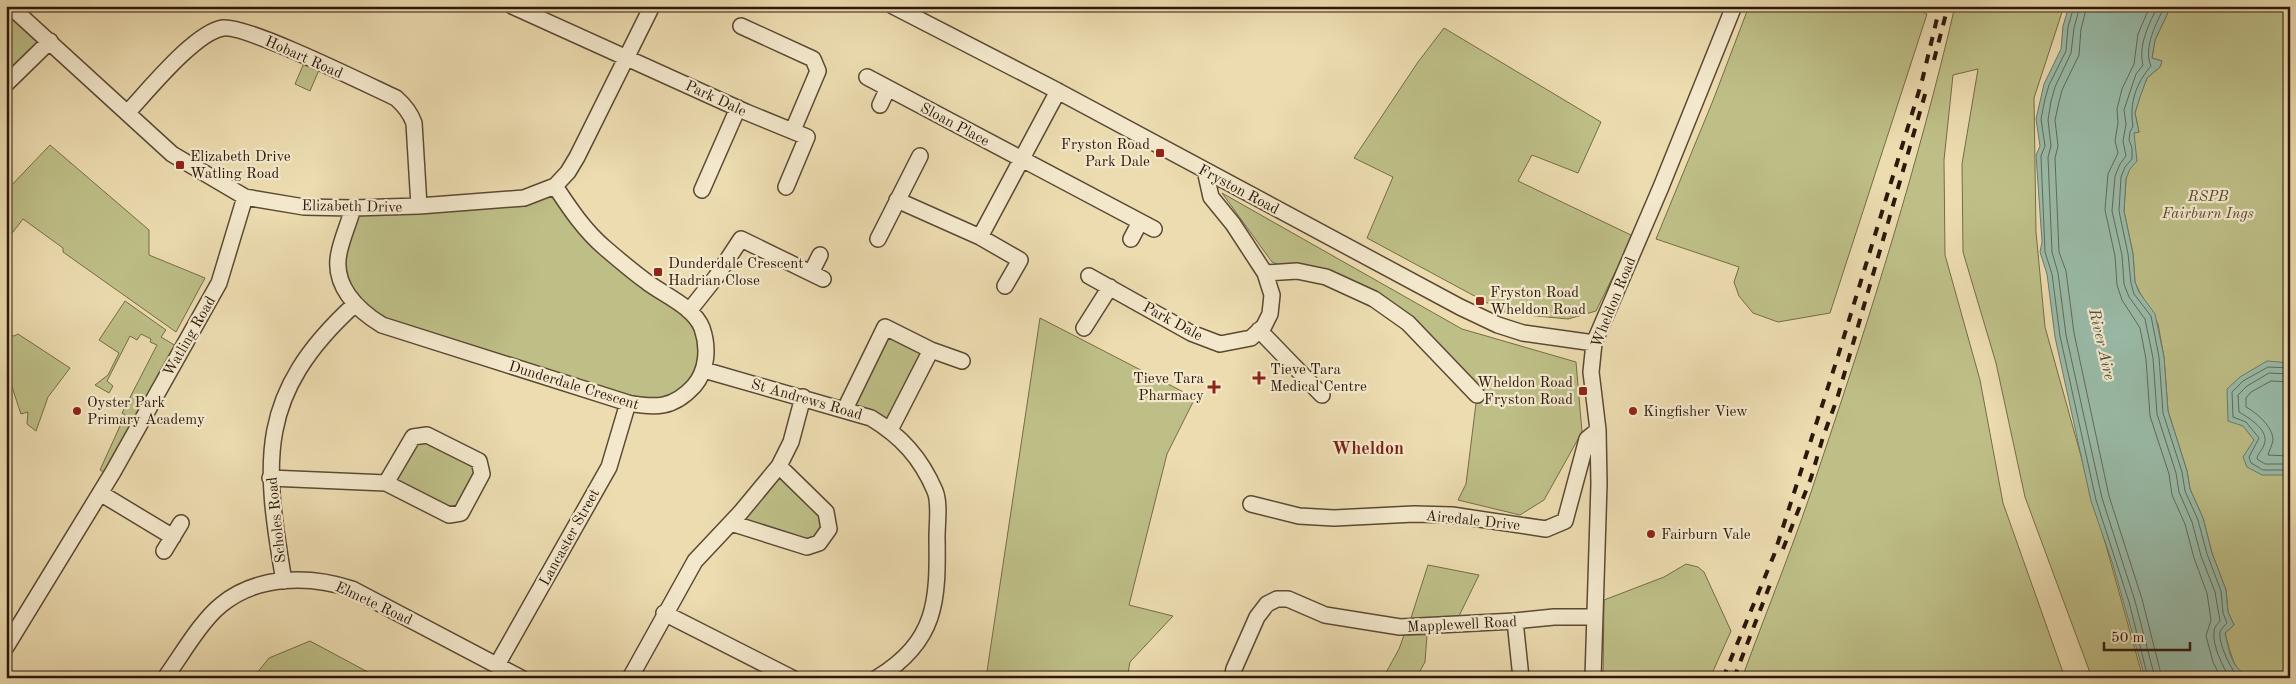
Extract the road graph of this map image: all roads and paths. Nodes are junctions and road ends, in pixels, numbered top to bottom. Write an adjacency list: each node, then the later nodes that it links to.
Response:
1 (10, 6): 7 (street, Elizabeth Drive)
2 (512, 6): 8 (street, Park Dale)
3 (652, 6): 8 (street, Elizabeth Drive)
4 (893, 6): 12 (street, Fryston Road)
5 (1734, 6): 41 (street, Wheldon Road)
6 (741, 26): 16 (street)
7 (50, 41): 10 (street); 15 (street, Elizabeth Drive)
8 (627, 58): 14 (street, Park Dale); 20 (street, Elizabeth Drive)
9 (867, 77): 11 (street, Sloan Place)
10 (6, 84)
11 (888, 88): 13 (street); 18 (street, Sloan Place)
12 (1058, 91): 18 (street); 19 (street, Fryston Road)
13 (880, 105)
14 (738, 108): 16 (street, Park Dale); 22 (street)
15 (127, 113): 23 (street, Elizabeth Drive); 25 (street, Hobart Road)
16 (800, 134): 21 (street)
17 (920, 156): 24 (street)
18 (1022, 159): 27 (street, Sloan Place); 29 (street)
19 (1205, 170): 33 (street); 41 (street, Fryston Road)
20 (555, 186): 25 (street, Elizabeth Drive); 38 (street)
21 (786, 186)
22 (702, 190)
23 (245, 197): 26 (street, Elizabeth Drive); 55 (street, Watling Road)
24 (897, 200): 29 (street); 30 (street)
25 (419, 206): 26 (street, Elizabeth Drive)
26 (353, 208): 37 (street, Dunderdale Crescent)
27 (1140, 222): 28 (street, Sloan Place); 31 (street)
28 (1154, 229)
29 (980, 237): 35 (street)
30 (878, 239)
31 (1131, 239)
32 (820, 255): 38 (street)
33 (1265, 273): 40 (street); 46 (street)
34 (1089, 276): 36 (street, Park Dale)
35 (1005, 286)
36 (1110, 287): 39 (street); 40 (street, Park Dale)
37 (354, 305): 48 (street, Dunderdale Crescent); 53 (street, Scholes Road)
38 (690, 311): 44 (street)
39 (1084, 328)
40 (1259, 330): 45 (street)
41 (1594, 343): 51 (street, Wheldon Road)
42 (931, 350): 43 (street); 49 (street); 50 (street)
43 (962, 361)
44 (704, 370): 47 (street, St Andrews Road); 48 (street, Dunderdale Crescent)
45 (1322, 395)
46 (1477, 395)
47 (803, 397): 49 (street, St Andrews Road); 52 (street)
48 (628, 404): 66 (street, Lancaster Street)
49 (845, 409): 50 (street, St Andrews Road)
50 (890, 430): 71 (street, St Andrews Road)
51 (1598, 430): 56 (street, Airedale Drive); 63 (street, Wheldon Road)
52 (779, 466): 57 (street); 57 (street)
53 (270, 478): 54 (street); 61 (street, Scholes Road)
54 (386, 483): 54 (street)
55 (100, 494): 59 (street); 65 (street, Watling Road)
56 (1251, 504)
57 (731, 522): 62 (street)
58 (181, 523): 59 (street)
59 (173, 537): 60 (street)
60 (164, 551)
61 (284, 581): 66 (street, Elmete Road); 67 (street, Elmete Road)
62 (664, 613): 69 (street); 70 (street)
63 (1594, 617): 64 (street, Mapplewell Road); 74 (street, Wheldon Road)
64 (1515, 621): 72 (street, Mapplewell Road); 73 (street)
65 (6, 647)
66 (497, 665): 68 (street, Elmete Road)
67 (165, 678)
68 (521, 678)
69 (630, 678)
70 (792, 678)
71 (877, 678)
72 (1232, 678)
73 (1521, 678)
74 (1593, 678)

